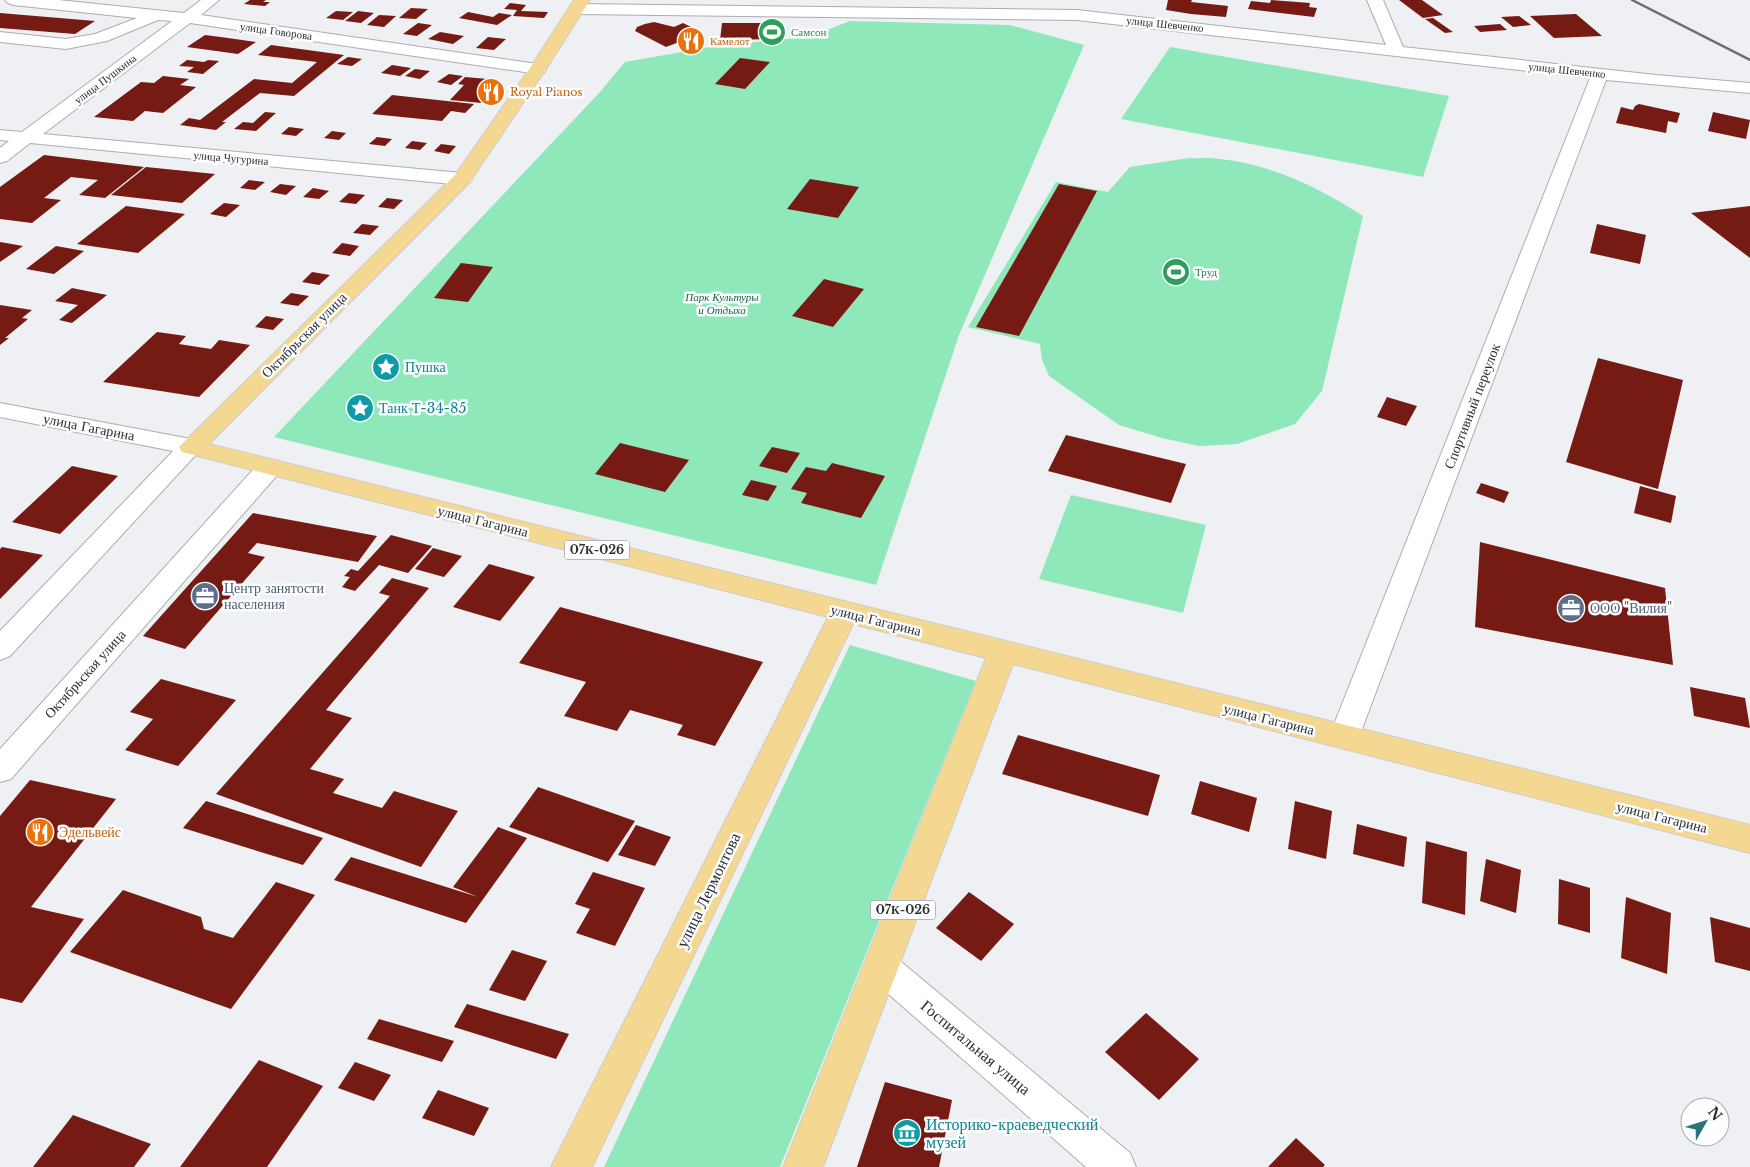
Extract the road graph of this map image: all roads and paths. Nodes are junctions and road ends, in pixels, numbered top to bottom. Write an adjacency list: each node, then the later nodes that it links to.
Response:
1 (13, 0): 5 (street, улица Говорова)
2 (211, 0): 6 (street, улица Пушкина)
3 (1376, 0): 8 (street)
4 (579, 4): 8 (street, улица Шевченко); 9 (main road, Октябрьская улица)
5 (156, 15): 6 (street, улица Говорова); 7 (street)
6 (187, 18): 9 (street, улица Говорова); 13 (street, улица Пушкина)
7 (0, 37)
8 (1397, 51): 10 (street, улица Шевченко)
9 (538, 69): 15 (main road, Октябрьская улица)
10 (1600, 74): 11 (street, улица Шевченко); 22 (street, Спортивный переулок)
11 (1750, 88)
12 (0, 136): 13 (street, улица Чугурина)
13 (25, 139): 14 (street, улица Пушкина); 15 (street, улица Чугурина)
14 (0, 158)
15 (462, 179): 17 (main road, Октябрьская улица)
16 (0, 410): 17 (street, улица Гагарина)
17 (191, 447): 18 (main road, улица Гагарина / 07К-026); 20 (street, Октябрьская улица)
18 (270, 467): 19 (main road, улица Гагарина / 07К-026); 23 (street, Октябрьская улица)
19 (845, 612): 21 (main road, улица Гагарина / 07К-026); 26 (main road, улица Лермонтова)
20 (0, 649)
21 (1003, 652): 22 (main road, улица Гагарина); 25 (main road, 07К-026)
22 (1344, 737): 24 (main road, улица Гагарина)
23 (0, 770)
24 (1750, 839)
25 (881, 966): 27 (main road, 07К-026); 28 (street, Госпитальная улица)
26 (571, 1167)
27 (802, 1167)
28 (1116, 1167)

